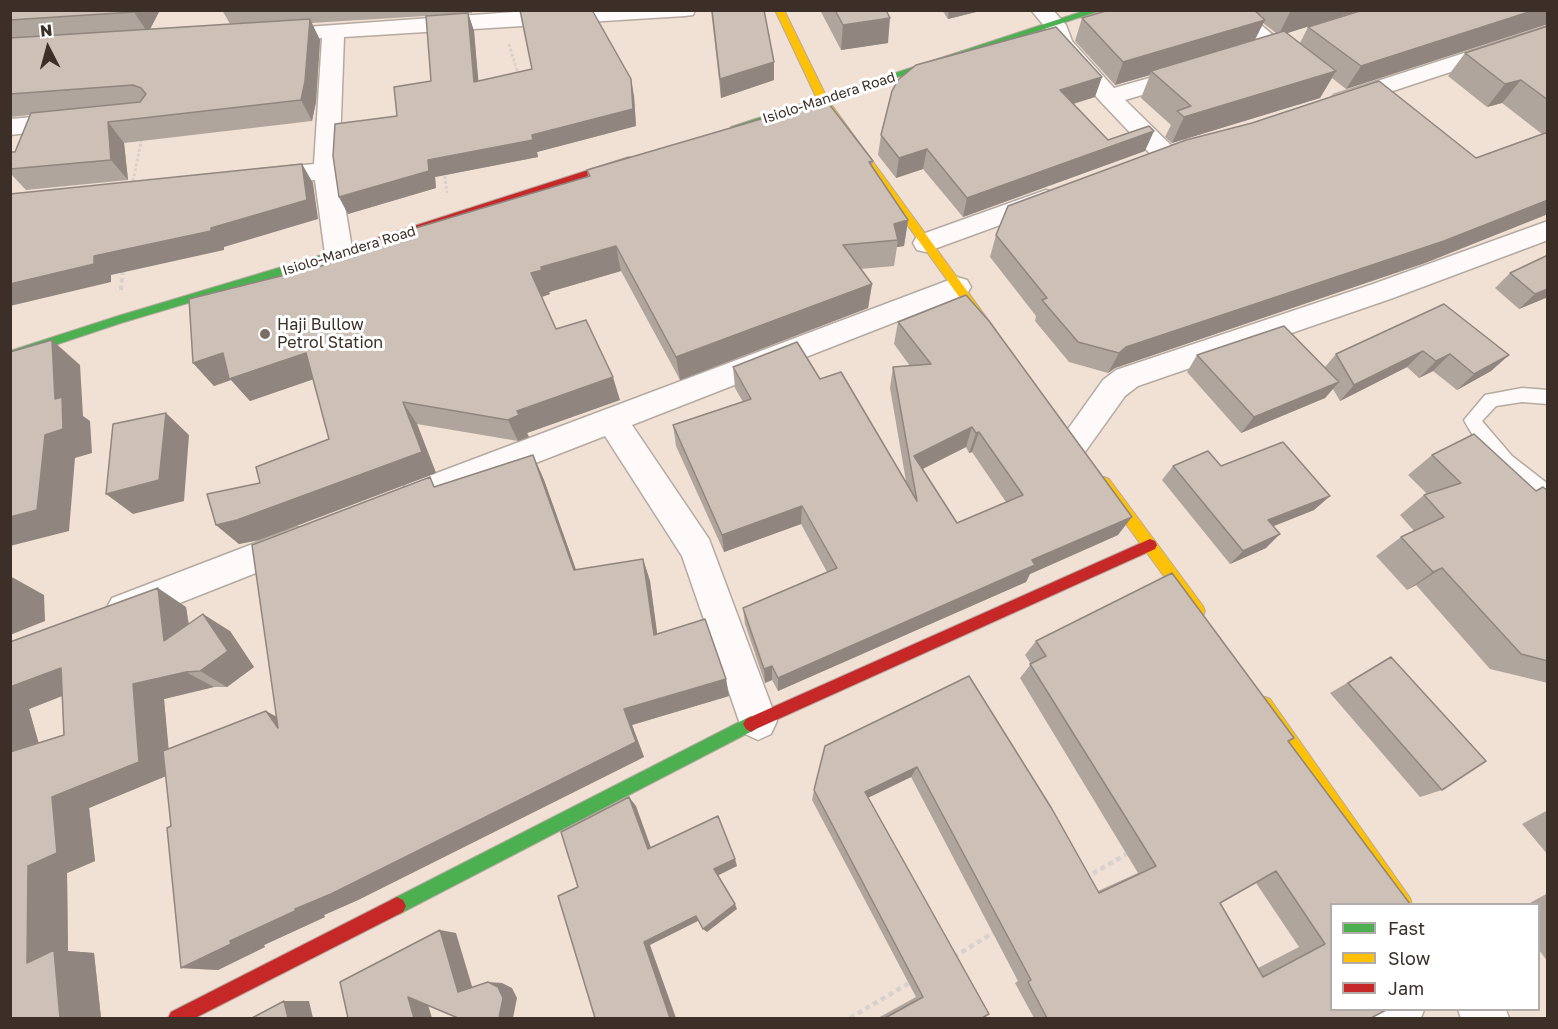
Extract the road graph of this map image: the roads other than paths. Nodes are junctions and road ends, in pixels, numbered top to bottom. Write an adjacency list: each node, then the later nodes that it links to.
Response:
1 (685, 10): 7 (street)
2 (779, 10): 14 (main road)
3 (1098, 10): 5 (main road, Isiolo-Mandera Road)
4 (1229, 10): 10 (street)
5 (1048, 18): 13 (street); 14 (main road, Isiolo-Mandera Road)
6 (1543, 27): 10 (street)
7 (333, 32): 8 (street); 20 (street)
8 (248, 37)
9 (1299, 40): 10 (street)
10 (1277, 47): 11 (street)
11 (1254, 54)
12 (1210, 67): 13 (street)
13 (1109, 97): 19 (street)
14 (823, 101): 17 (main road, Isiolo-Mandera Road); 24 (main road)
15 (90, 120): 16 (street)
16 (10, 127)
17 (721, 132)
18 (641, 156): 25 (main road, Isiolo-Mandera Road)
19 (1166, 156)
20 (326, 171): 21 (street); 25 (street)
21 (239, 179)
22 (1068, 191): 24 (street)
23 (1548, 230): 31 (street)
24 (926, 243): 26 (main road)
25 (339, 254): 28 (main road, Isiolo-Mandera Road)
26 (957, 287): 27 (main road); 30 (street)
27 (998, 342)
28 (10, 356)
29 (1548, 397): 33 (lane)
30 (611, 420): 34 (street); 40 (street)
31 (1074, 443)
32 (1095, 471): 36 (main road)
33 (1548, 494)
34 (389, 506)
35 (322, 532): 37 (street)
36 (1150, 545): 38 (main road); 40 (main road)
37 (100, 619)
38 (1204, 620)
39 (1258, 695): 41 (main road)
40 (758, 721): 42 (main road)
41 (1403, 903)
42 (177, 1018)

